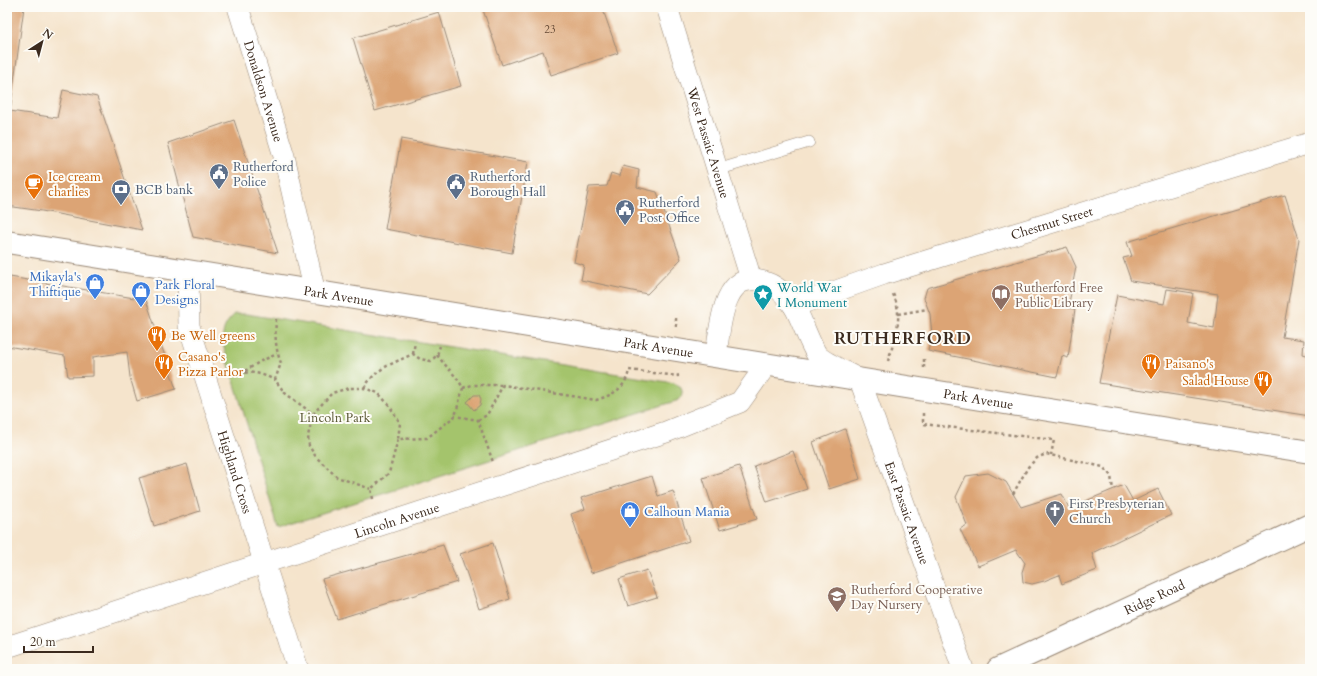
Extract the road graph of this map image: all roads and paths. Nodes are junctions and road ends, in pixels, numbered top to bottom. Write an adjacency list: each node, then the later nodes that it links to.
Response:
1 (238, 7): 10 (street, Donaldson Avenue)
2 (666, 7): 5 (street, West Passaic Avenue)
3 (809, 142): 5 (lane)
4 (1310, 143): 8 (street, Chestnut Street)
5 (717, 170): 9 (street, West Passaic Avenue)
6 (7, 242): 7 (street, Park Avenue)
7 (188, 271): 10 (street, Park Avenue); 42 (street, Highland Cross)
8 (884, 274): 11 (street, Chestnut Street); 13 (path)
9 (751, 279): 11 (street); 22 (street)
10 (315, 293): 18 (street, Park Avenue)
11 (794, 306): 27 (street)
12 (927, 309): 13 (path)
13 (898, 314): 27 (path)
14 (676, 318): 18 (path)
15 (276, 319): 19 (path)
16 (415, 342): 20 (path)
17 (440, 346): 21 (path)
18 (676, 349): 22 (street, Park Avenue); 28 (path)
19 (277, 354): 24 (path); 26 (path)
20 (413, 354): 21 (path); 29 (path)
21 (437, 355): 30 (path)
22 (716, 355): 23 (street, Park Avenue)
23 (766, 364): 27 (street, Park Avenue); 42 (street, Lincoln Avenue)
24 (245, 372): 25 (path); 26 (path)
25 (233, 375)
26 (275, 380): 31 (path)
27 (871, 381): 35 (street, Park Avenue); 45 (street, East Passaic Avenue)
28 (503, 385): 30 (path); 33 (path)
29 (364, 388): 31 (path); 34 (path)
30 (463, 388): 32 (path)
31 (312, 414): 37 (path)
32 (455, 416): 33 (path); 34 (path)
33 (478, 420): 36 (path)
34 (398, 439): 37 (path)
35 (1310, 452)
36 (493, 462)
37 (371, 489): 40 (path)
38 (1113, 490): 39 (path)
39 (1013, 494)
40 (373, 499)
41 (1310, 525): 46 (street, Ridge Road)
42 (265, 563): 43 (street, Lincoln Avenue); 44 (street, Highland Cross)
43 (7, 647)
44 (298, 669)
45 (963, 669)
46 (998, 669)

